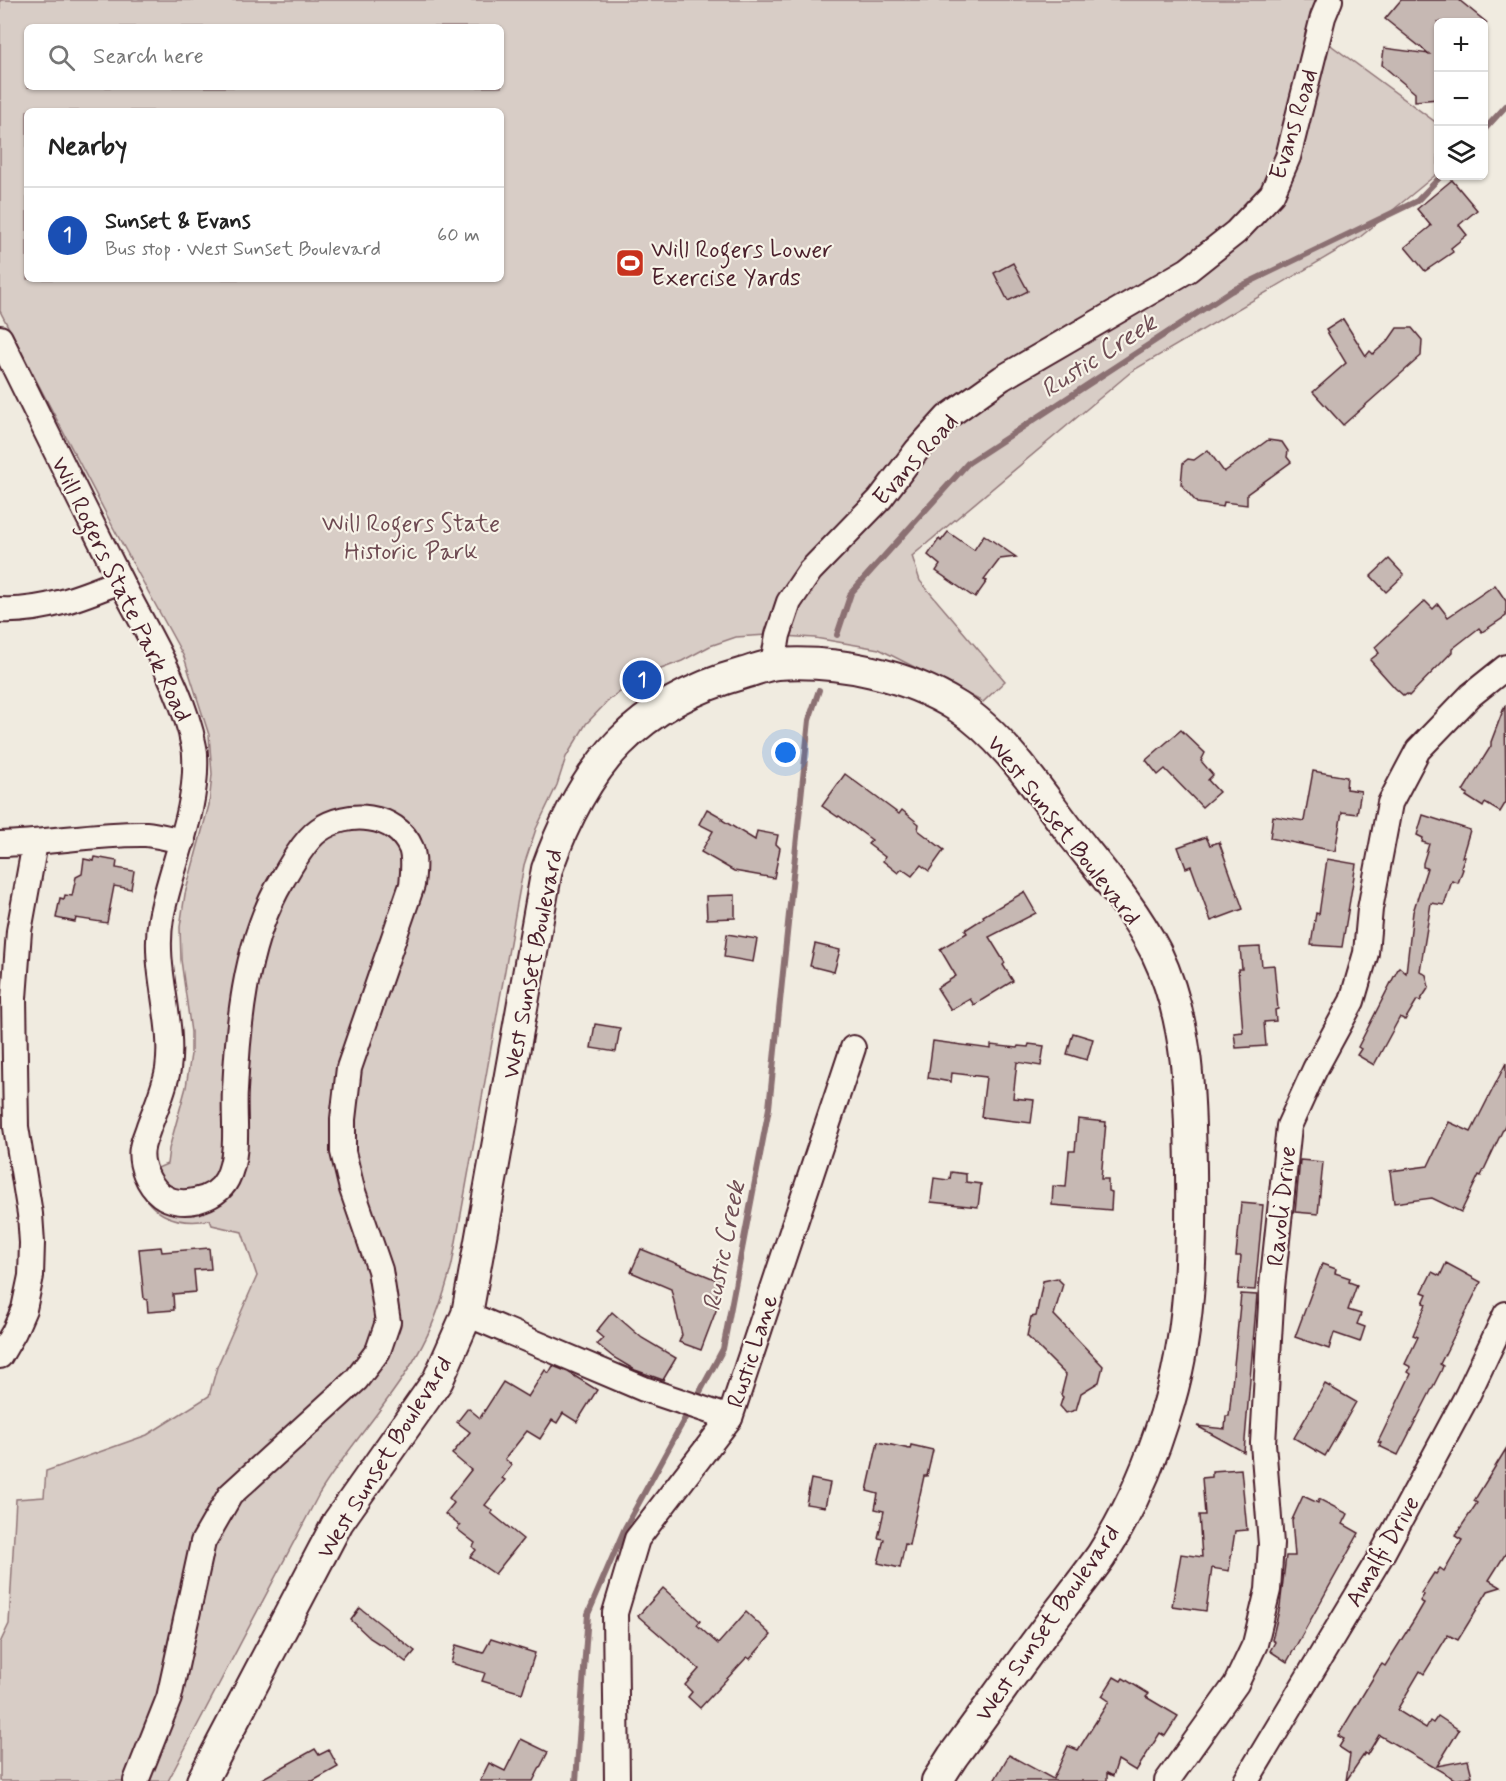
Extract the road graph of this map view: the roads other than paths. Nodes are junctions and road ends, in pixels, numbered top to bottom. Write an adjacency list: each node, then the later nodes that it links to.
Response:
1 (1330, 0): 5 (street, Evans Road)
2 (0, 338): 3 (street, Will Rogers State Park Road)
3 (120, 581): 4 (street); 7 (street, Will Rogers State Park Road)
4 (0, 610)
5 (773, 664): 11 (main road, West Sunset Boulevard); 18 (main road, West Sunset Boulevard)
6 (1506, 667): 19 (street, Ravoli Drive)
7 (183, 841): 8 (street); 15 (street, Will Rogers State Park Road)
8 (34, 843): 9 (street); 13 (street)
9 (0, 844)
10 (853, 1048): 14 (street, Rustic Lane)
11 (466, 1314): 14 (street, Rustic Lane); 16 (main road, West Sunset Boulevard)
12 (1506, 1314): 20 (street, Amalfi Drive)
13 (0, 1356)
14 (730, 1418): 17 (street)
15 (136, 1781)
16 (202, 1781)
17 (616, 1781)
18 (937, 1781)
19 (1167, 1781)
20 (1246, 1781)

